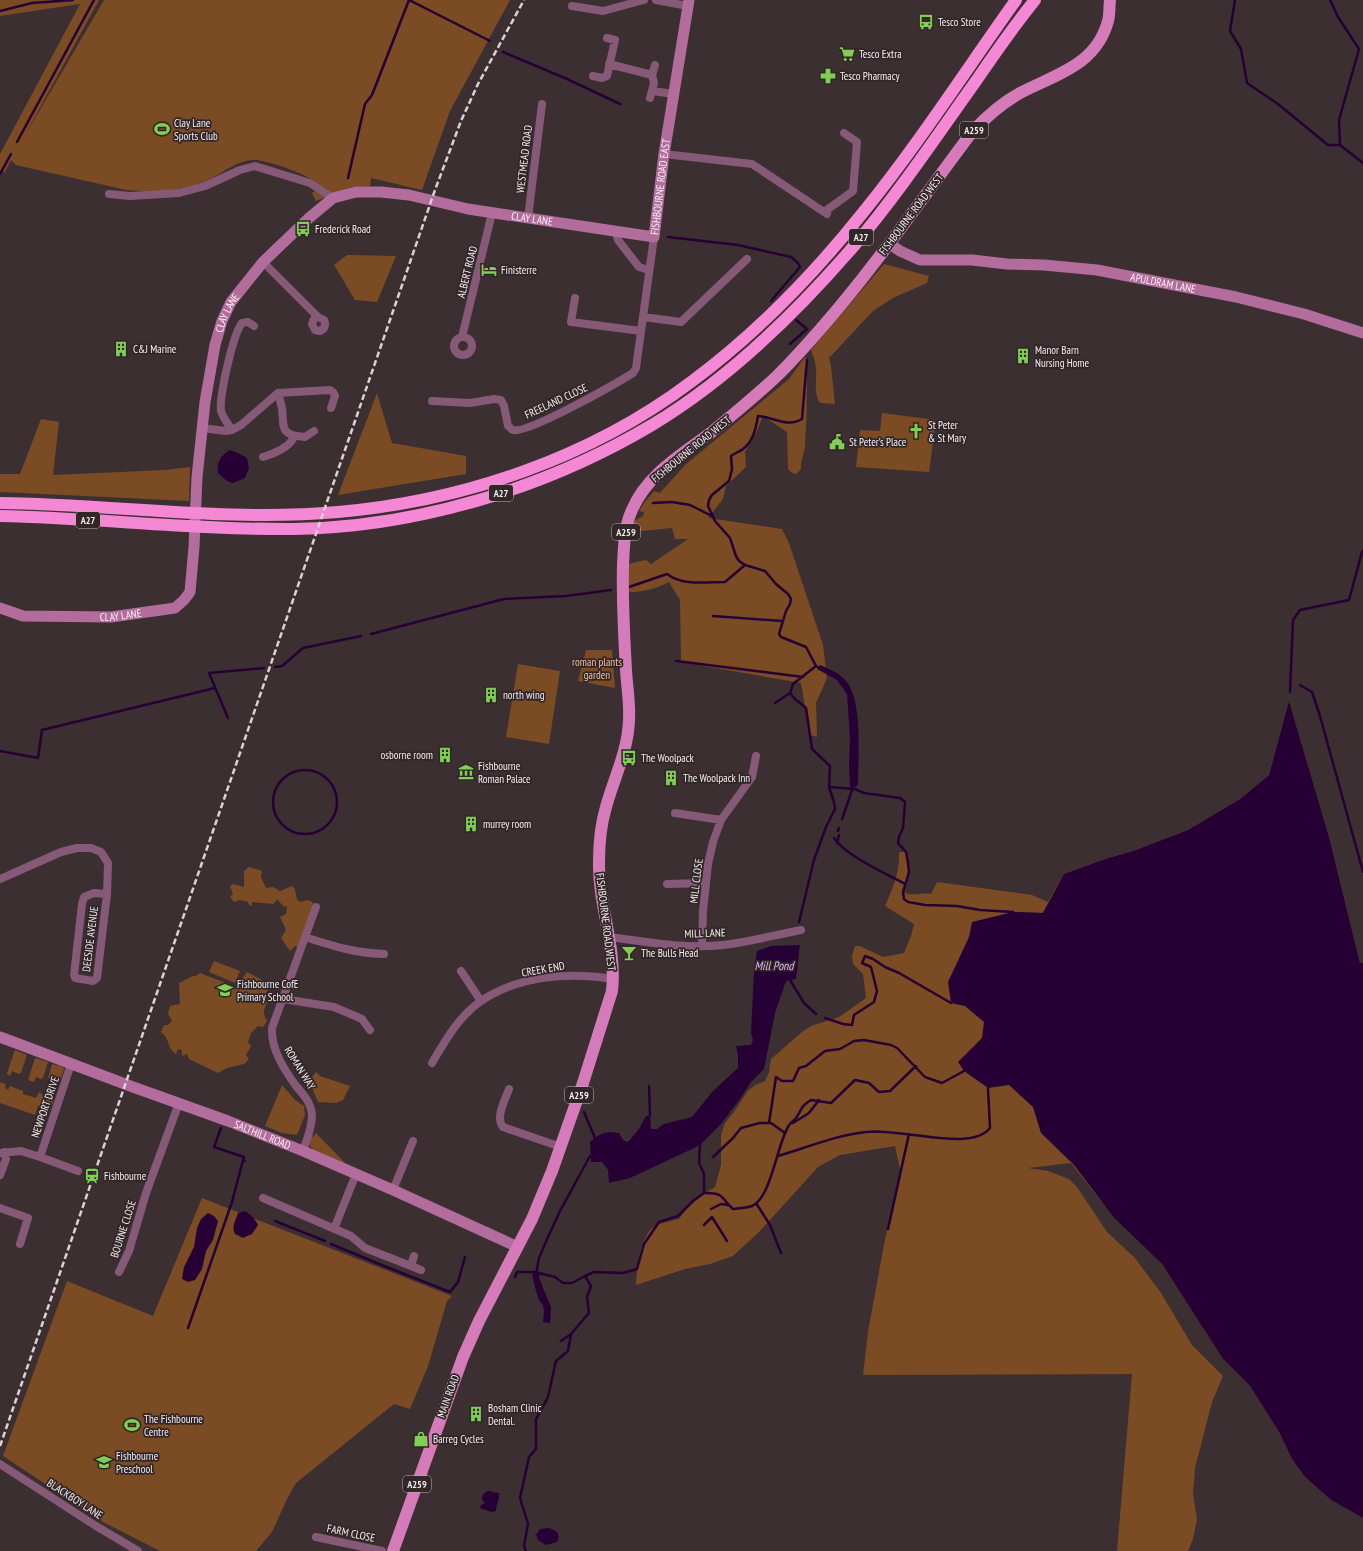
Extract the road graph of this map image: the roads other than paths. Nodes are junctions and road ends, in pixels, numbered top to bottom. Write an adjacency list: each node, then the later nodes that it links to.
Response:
1 (644, 0): 8 (street)
2 (656, 0): 7 (street)
3 (1016, 0): 45 (highway, A27)
4 (1036, 0): 46 (highway, A27)
5 (1102, 0): 9 (main road)
6 (1110, 0): 9 (main road, FISHBOURNE ROAD WEST / A259)
7 (688, 3): 15 (street, FISHBOURNE ROAD EAST)
8 (572, 6)
9 (1108, 20): 25 (main road, FISHBOURNE ROAD WEST / A259)
10 (607, 38): 11 (street)
11 (609, 64): 13 (street); 14 (street)
12 (655, 65): 13 (street)
13 (652, 75): 15 (street)
14 (593, 76)
15 (674, 94): 18 (street, FISHBOURNE ROAD EAST)
16 (542, 104): 22 (street, WESTMEAD ROAD)
17 (844, 133): 18 (street)
18 (664, 154): 24 (street, FISHBOURNE ROAD EAST)
19 (109, 194): 20 (street)
20 (333, 198): 21 (street, CLAY LANE); 27 (street, CLAY LANE)
21 (492, 213): 22 (street, CLAY LANE); 35 (street, ALBERT ROAD)
22 (528, 218): 23 (street, CLAY LANE)
23 (616, 232): 24 (street, CLAY LANE); 28 (street)
24 (654, 237): 28 (street, FISHBOURNE ROAD EAST)
25 (890, 244): 34 (street, APULDRAM LANE); 58 (main road, FISHBOURNE ROAD WEST / A259)
26 (747, 259): 31 (street)
27 (263, 262): 30 (street); 40 (street, CLAY LANE)
28 (649, 270): 31 (street, FISHBOURNE ROAD EAST)
29 (575, 298): 33 (street)
30 (318, 317)
31 (643, 317): 33 (street, FISHBOURNE ROAD EAST)
32 (254, 326): 41 (street)
33 (641, 331): 36 (street, FISHBOURNE ROAD EAST)
34 (1363, 334)
35 (462, 337)
36 (633, 373): 38 (street, FREELAND CLOSE)
37 (278, 393): 39 (street); 41 (street); 43 (street)
38 (432, 401)
39 (330, 408)
40 (202, 428): 41 (street); 47 (street, CLAY LANE)
41 (232, 430)
42 (314, 431): 43 (street)
43 (294, 436): 44 (street)
44 (263, 457)
45 (0, 503)
46 (0, 516)
47 (0, 608)
48 (756, 756): 50 (street, MILL CLOSE)
49 (675, 813): 50 (street)
50 (721, 820): 52 (street, MILL CLOSE)
51 (0, 879): 54 (street, DEESIDE AVENUE)
52 (706, 883): 53 (street); 59 (street, MILL CLOSE)
53 (667, 884)
54 (107, 894): 54 (street, DEESIDE AVENUE)
55 (316, 907): 57 (street, ROMAN WAY)
56 (801, 930): 59 (street, MILL LANE)
57 (305, 937): 60 (street); 63 (street, ROMAN WAY)
58 (610, 937): 59 (street, MILL LANE); 62 (main road, FISHBOURNE ROAD WEST / A259)
59 (702, 946)
60 (384, 954)
61 (461, 971): 64 (street)
62 (613, 979): 64 (street, CREEK END); 72 (main road, FISHBOURNE ROAD WEST / A259)
63 (283, 999): 65 (street); 73 (street, ROMAN WAY)
64 (481, 1001): 67 (street, CREEK END)
65 (370, 1030)
66 (0, 1037): 68 (street, SALTHILL ROAD)
67 (432, 1063)
68 (71, 1064): 70 (street, SALTHILL ROAD); 75 (street, NEWPORT DRIVE)
69 (508, 1089): 72 (street)
70 (179, 1103): 73 (street, SALTHILL ROAD); 88 (street, BOURNE CLOSE)
71 (413, 1141): 79 (street)
72 (561, 1147): 84 (main road, FISHBOURNE ROAD WEST / A259)
73 (303, 1151): 77 (street, SALTHILL ROAD)
74 (2, 1153): 75 (street); 78 (street)
75 (40, 1158): 76 (street)
76 (78, 1171)
77 (356, 1174): 79 (street, SALTHILL ROAD); 82 (street)
78 (0, 1175)
79 (393, 1190): 84 (street, SALTHILL ROAD)
80 (263, 1198): 82 (street)
81 (0, 1208): 83 (street)
82 (334, 1229): 86 (street)
83 (20, 1244)
84 (518, 1247): 93 (main road, MAIN ROAD / A259)
85 (414, 1256): 86 (street)
86 (410, 1266): 87 (street)
87 (422, 1270)
88 (119, 1272)
89 (0, 1464): 91 (street, BLACKBOY LANE)
90 (316, 1537): 92 (street, FARM CLOSE)
91 (138, 1551)
92 (382, 1551)
93 (392, 1551)

